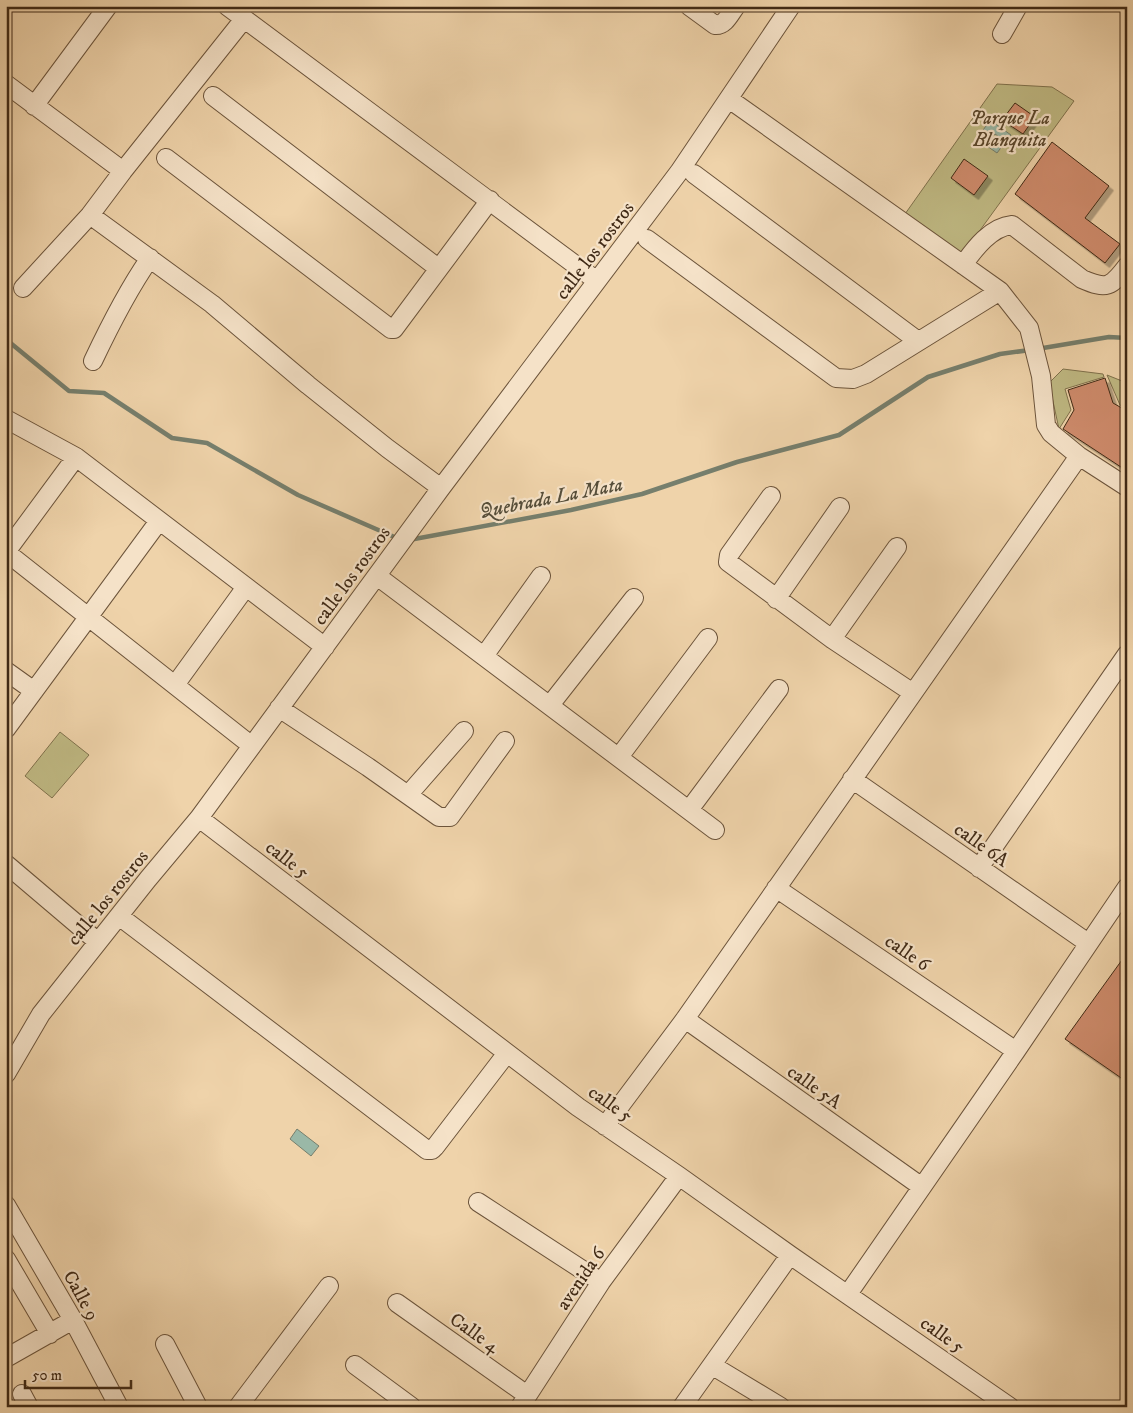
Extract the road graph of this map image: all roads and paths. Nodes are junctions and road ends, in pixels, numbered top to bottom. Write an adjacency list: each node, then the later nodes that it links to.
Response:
1 (108, 6): 12 (street)
2 (227, 6): 7 (street)
3 (689, 6): 4 (street)
4 (736, 6)
5 (1018, 6): 8 (street)
6 (786, 8): 11 (street, calle los rostros)
7 (244, 19): 14 (street); 16 (street)
8 (1002, 34)
9 (6, 84): 12 (street)
10 (214, 96): 22 (street)
11 (728, 99): 20 (street); 23 (street, calle los rostros)
12 (34, 106): 14 (street)
13 (166, 158): 22 (street)
14 (123, 171): 17 (street)
15 (694, 174): 26 (street)
16 (490, 200): 22 (street); 23 (street)
17 (90, 215): 19 (street); 24 (street)
18 (647, 239): 26 (street)
19 (150, 258): 27 (street); 32 (street)
20 (963, 264): 21 (street); 25 (street)
21 (1127, 266)
22 (438, 268)
23 (597, 281): 32 (street, calle los rostros)
24 (23, 288)
25 (1000, 291): 26 (street); 29 (street)
26 (918, 342)
27 (93, 361)
28 (6, 419): 30 (street)
29 (1080, 456): 31 (street); 53 (street)
30 (76, 457): 35 (street); 37 (street)
31 (1127, 487)
32 (441, 488): 38 (street, calle los rostros)
33 (771, 496): 42 (street)
34 (840, 507): 42 (street)
35 (159, 521): 40 (street); 43 (street)
36 (898, 547): 45 (street)
37 (6, 552): 43 (street)
38 (377, 576): 46 (street, calle los rostros); 48 (street)
39 (541, 576): 48 (street)
40 (246, 586): 46 (street); 50 (street)
41 (634, 598): 54 (street)
42 (776, 599): 45 (street)
43 (89, 617): 50 (street); 52 (street)
44 (708, 638): 60 (street)
45 (832, 639): 53 (street)
46 (325, 647): 55 (street, calle los rostros)
47 (1127, 654): 67 (street)
48 (484, 656): 54 (street)
49 (6, 671): 52 (street)
50 (175, 685): 59 (street)
51 (779, 689): 63 (street)
52 (34, 691): 56 (street)
53 (913, 693): 61 (street)
54 (550, 705): 60 (street)
55 (279, 708): 59 (street, calle los rostros); 62 (street)
56 (6, 729)
57 (464, 731): 62 (street)
58 (505, 741): 62 (street)
59 (252, 746): 64 (street, calle los rostros)
60 (619, 757): 63 (street)
61 (852, 779): 67 (street, calle 6A); 69 (street)
62 (408, 795)
63 (689, 810): 65 (street)
64 (199, 818): 70 (street, calle los rostros); 77 (street, calle 5)
65 (715, 830)
66 (6, 864): 71 (street)
67 (979, 868): 72 (street, calle 6A)
68 (1127, 887): 72 (street)
69 (776, 888): 73 (street); 76 (street, calle 6)
70 (119, 916): 71 (street, calle los rostros); 77 (street)
71 (98, 942): 74 (street, calle los rostros)
72 (1088, 943): 76 (street)
73 (685, 1019): 79 (street); 81 (street, calle 5A)
74 (25, 1040): 75 (street); 78 (street, calle los rostros)
75 (6, 1048)
76 (1016, 1051): 81 (street)
77 (507, 1053): 79 (street, calle 5)
78 (6, 1074)
79 (605, 1126): 80 (street, calle 5)
80 (680, 1176): 84 (street, calle 5); 86 (street, avenida 6)
81 (922, 1187): 88 (street)
82 (478, 1202): 86 (street)
83 (6, 1205): 90 (street, Calle 9)
84 (790, 1255): 88 (street, calle 5); 95 (street)
85 (6, 1258): 91 (street)
86 (601, 1282): 96 (street, avenida 6)
87 (329, 1286): 100 (street)
88 (848, 1294): 97 (street, calle 5)
89 (397, 1303): 96 (street, Calle 4)
90 (72, 1320): 91 (street); 98 (street, Calle 9)
91 (50, 1334): 93 (street)
92 (165, 1344): 99 (street)
93 (6, 1358)
94 (355, 1365): 101 (street)
95 (713, 1366): 102 (street); 103 (street)
96 (524, 1401)
97 (991, 1401): 104 (street, calle 5)
98 (119, 1407)
99 (198, 1407)
100 (238, 1407)
101 (412, 1407)
102 (682, 1407)
103 (781, 1407)
104 (1010, 1407)

